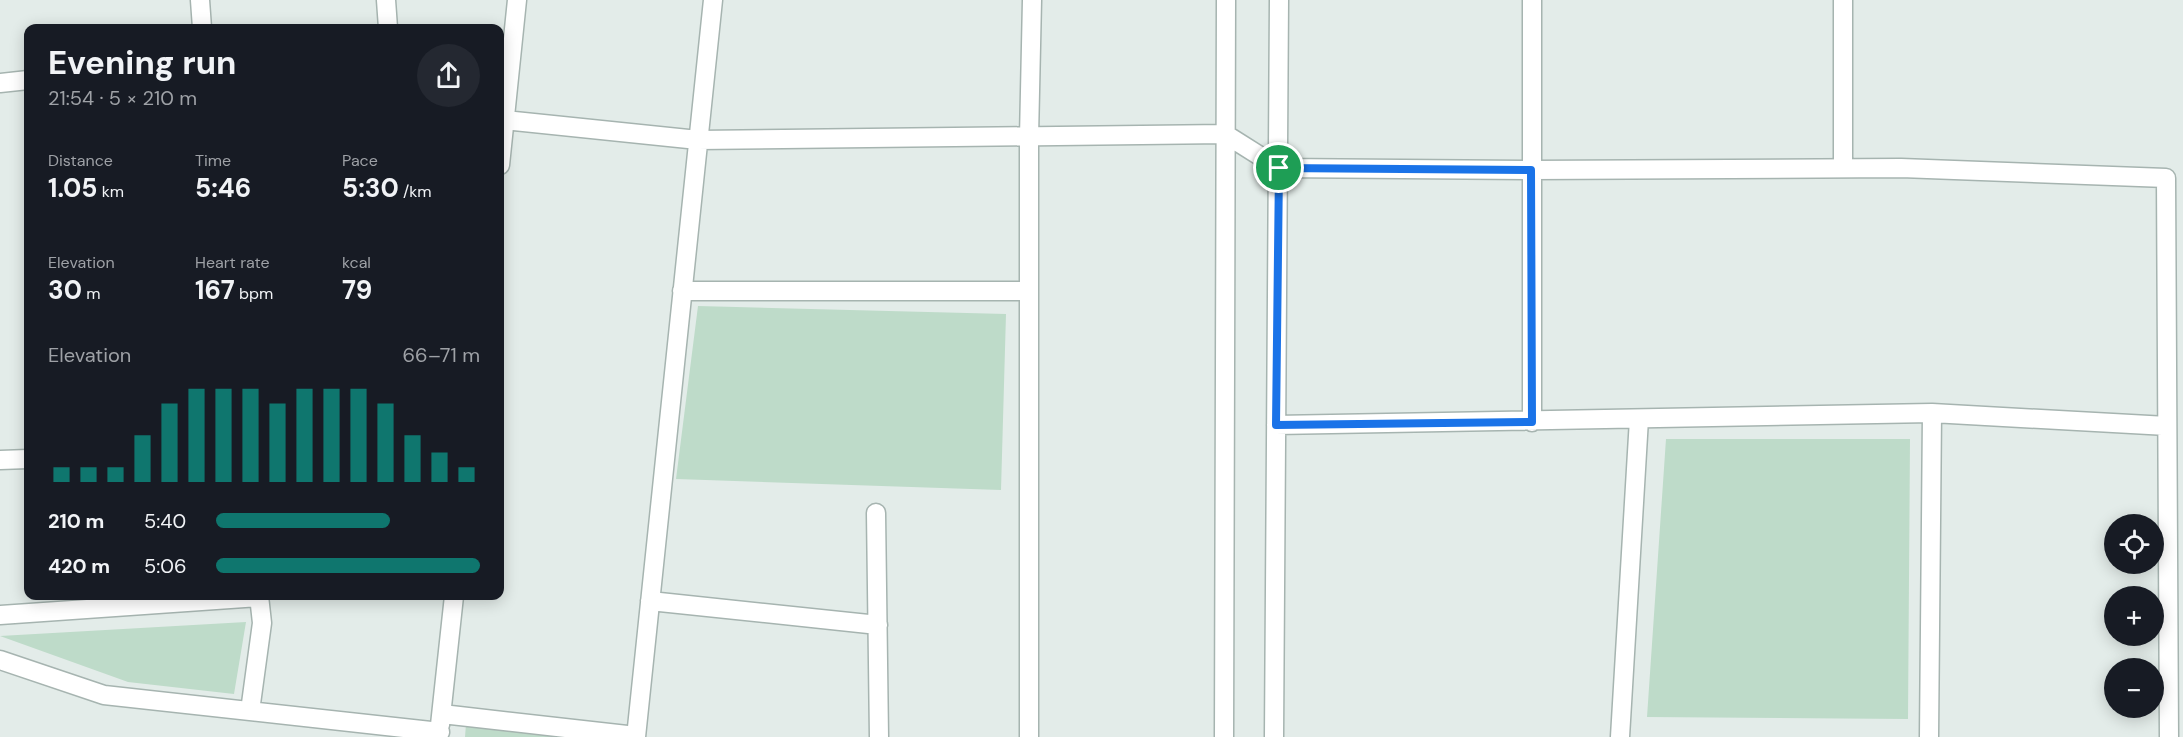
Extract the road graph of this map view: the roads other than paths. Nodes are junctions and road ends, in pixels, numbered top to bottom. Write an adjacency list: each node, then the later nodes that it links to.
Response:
1 (200, 0): 10 (street)
2 (386, 0): 11 (street)
3 (517, 0): 14 (street)
4 (713, 0): 18 (street)
5 (1032, 0): 17 (street)
6 (1226, 0): 16 (street)
7 (1279, 0): 19 (street)
8 (1532, 0): 21 (street)
9 (1843, 0): 20 (street)
10 (202, 24)
11 (388, 24)
12 (24, 80): 13 (street)
13 (0, 83)
14 (504, 87)
15 (504, 120): 18 (street)
16 (1225, 134): 17 (street); 19 (street); 44 (street)
17 (1029, 136): 18 (street); 23 (street)
18 (698, 140): 22 (street)
19 (1279, 168): 21 (street); 27 (street)
20 (1843, 168): 21 (street); 28 (street)
21 (1531, 170): 26 (street)
22 (682, 291): 23 (street); 35 (street)
23 (1029, 291): 43 (street)
24 (1932, 413): 25 (street); 28 (street); 47 (street)
25 (1638, 419): 26 (street); 46 (street)
26 (1532, 422): 27 (street)
27 (1276, 425): 45 (street)
28 (2167, 426): 48 (street)
29 (24, 459): 30 (street)
30 (0, 460)
31 (876, 513): 37 (street)
32 (204, 600): 36 (street)
33 (259, 600): 39 (street)
34 (454, 600): 40 (street)
35 (650, 601): 37 (street); 41 (street)
36 (0, 615)
37 (878, 625): 42 (street)
38 (0, 660): 39 (street)
39 (250, 711): 40 (street)
40 (440, 728): 41 (street)
41 (636, 736)
42 (879, 737)
43 (1029, 737)
44 (1224, 737)
45 (1274, 737)
46 (1620, 737)
47 (1929, 737)
48 (2169, 737)

